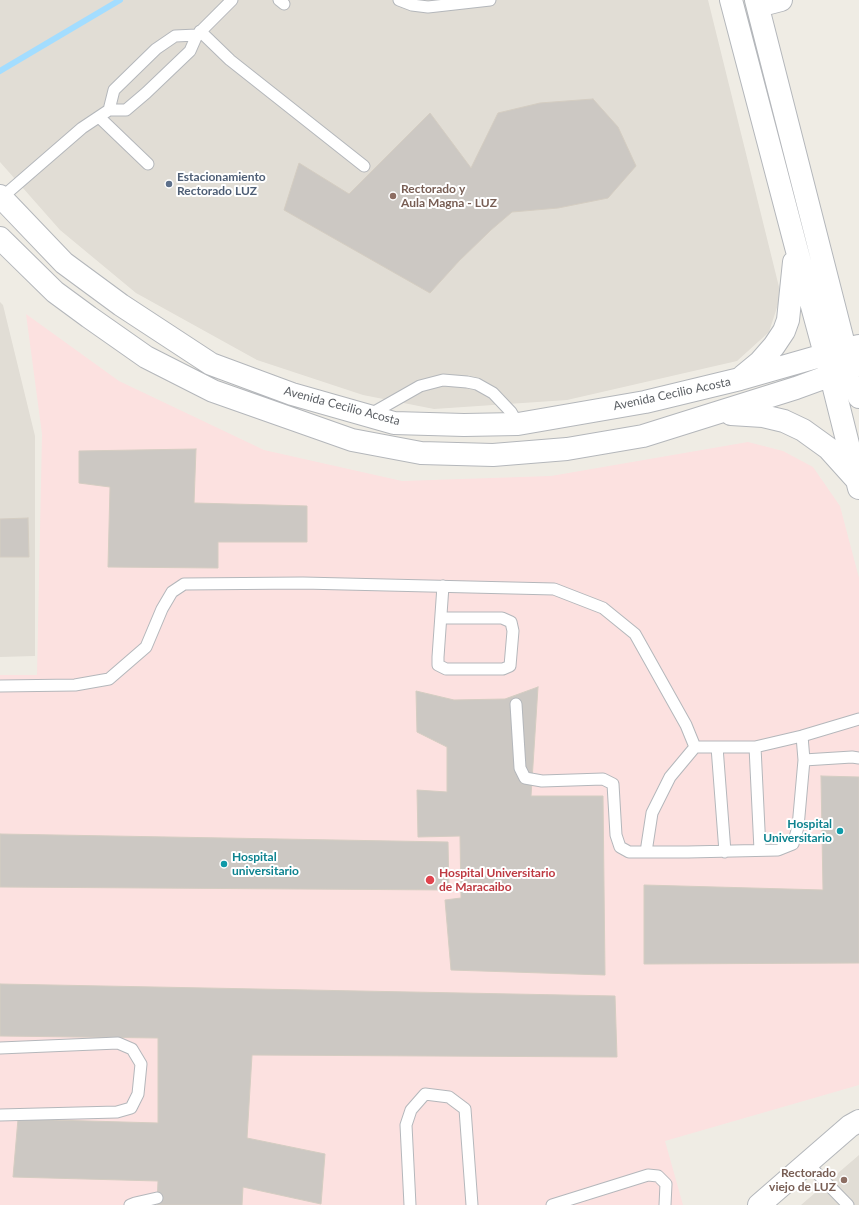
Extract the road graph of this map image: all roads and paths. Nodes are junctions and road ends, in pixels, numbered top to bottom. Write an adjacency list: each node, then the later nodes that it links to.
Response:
1 (232, 0): 7 (lane)
2 (399, 0): 3 (lane)
3 (490, 0)
4 (731, 0): 14 (street)
5 (781, 0): 6 (street)
6 (757, 3): 15 (street)
7 (199, 33): 8 (lane); 8 (lane); 11 (lane)
8 (109, 110): 9 (lane)
9 (99, 117): 10 (lane); 12 (lane)
10 (148, 164)
11 (364, 166)
12 (1, 198): 19 (street, Avenida Cecilio Acosta)
13 (0, 238): 18 (street, Avenida Cecilio Acosta)
14 (796, 247): 15 (street); 16 (street)
15 (845, 360): 16 (street, Avenida Cecilio Acosta); 17 (street); 18 (street, Avenida Cecilio Acosta); 21 (street)
16 (740, 379): 20 (street, Avenida Cecilio Acosta)
17 (859, 397)
18 (718, 413): 21 (street)
19 (368, 415): 20 (street, Avenida Cecilio Acosta); 20 (lane)
20 (518, 424)
21 (858, 485)
22 (443, 586): 23 (lane); 24 (lane); 28 (lane)
23 (441, 618): 23 (lane)
24 (0, 686)
25 (516, 704): 34 (lane)
26 (859, 719): 27 (lane)
27 (802, 736): 30 (lane); 32 (lane)
28 (695, 747): 29 (lane); 34 (lane)
29 (717, 747): 30 (lane); 35 (lane)
30 (755, 747): 33 (lane)
31 (859, 758): 32 (lane)
32 (804, 760): 33 (lane)
33 (760, 850): 35 (lane)
34 (646, 852): 35 (lane)
35 (724, 852)
36 (0, 1048): 37 (lane)
37 (0, 1115)
38 (859, 1121): 39 (street)
39 (807, 1163): 46 (street); 47 (lane)
40 (157, 1198): 41 (lane)
41 (130, 1205)
42 (410, 1205): 43 (lane)
43 (472, 1205)
44 (552, 1205): 45 (lane)
45 (665, 1205)
46 (759, 1205)
47 (848, 1205)

